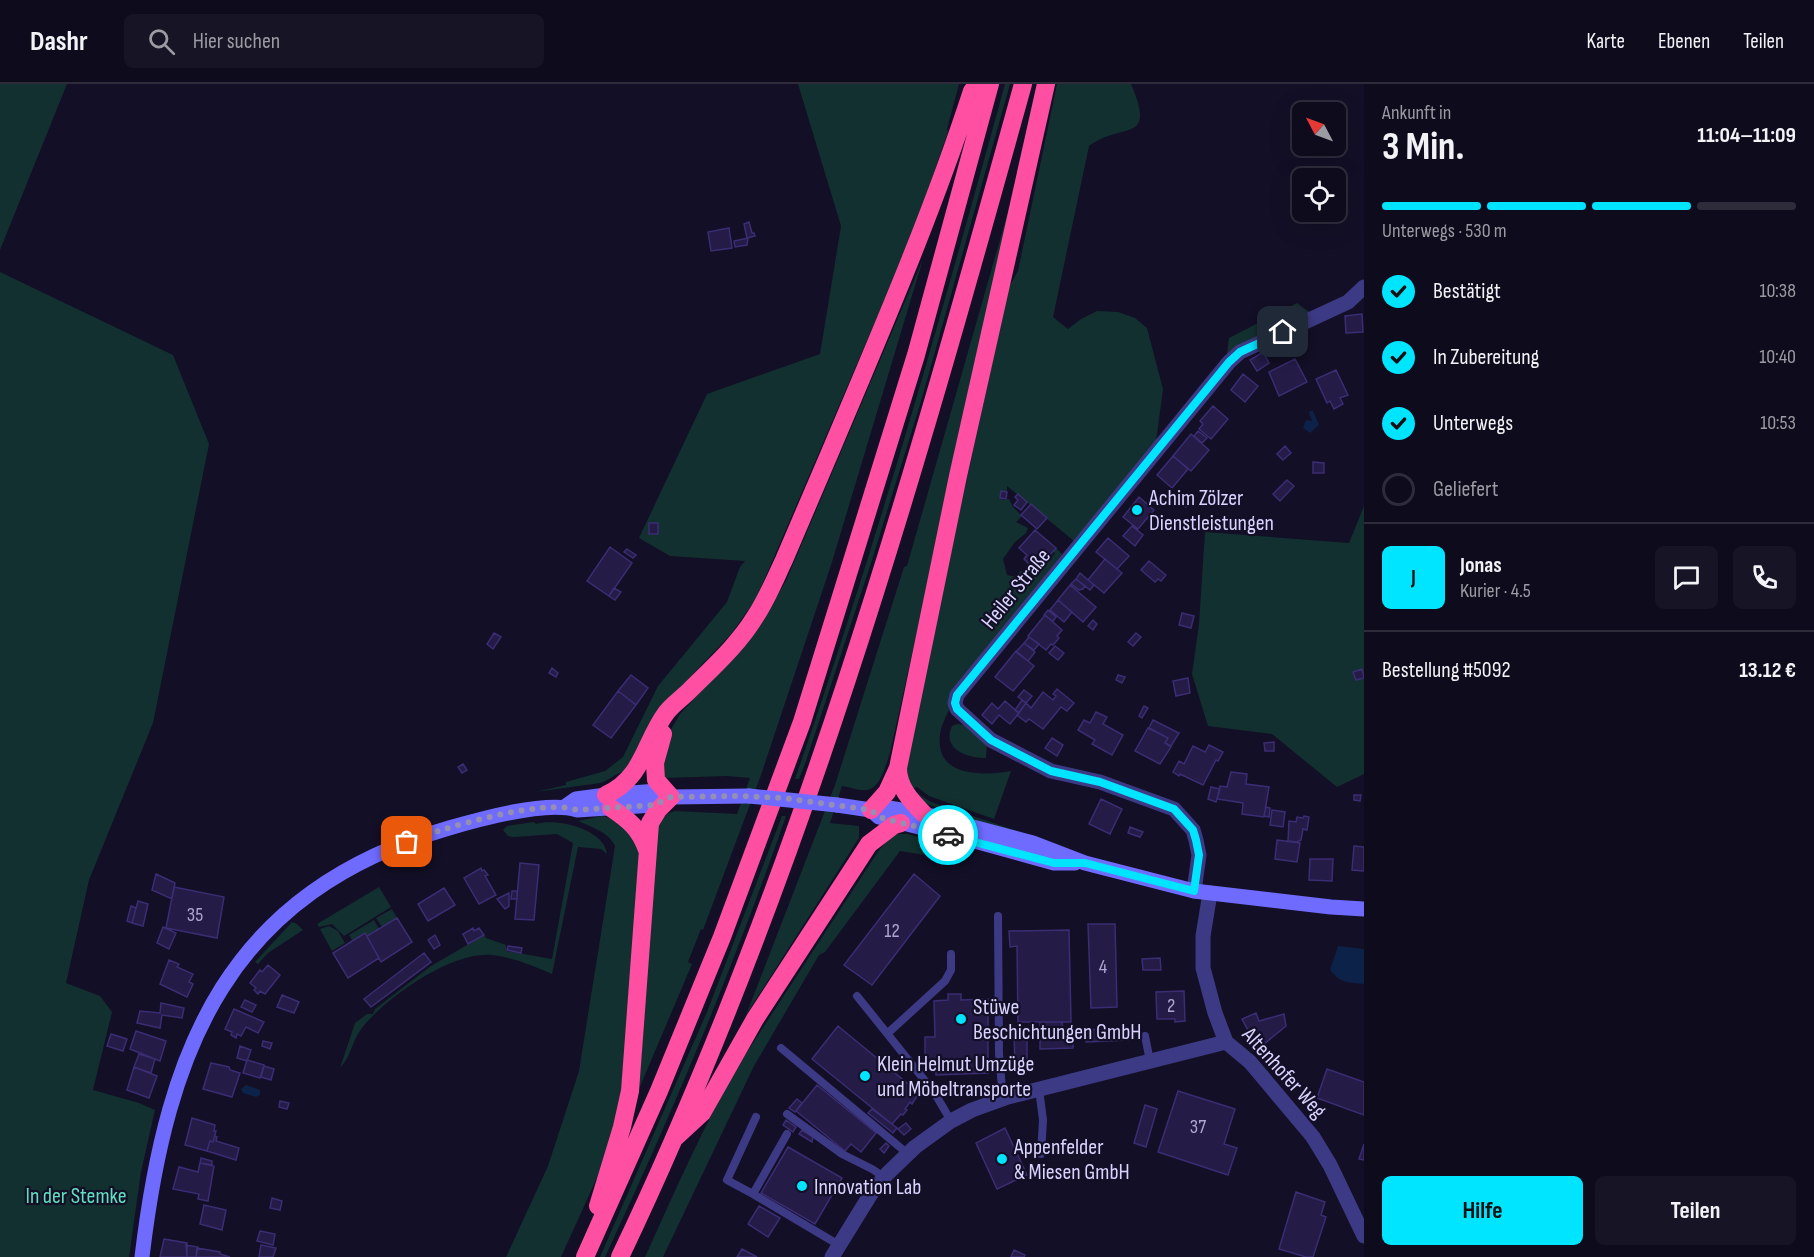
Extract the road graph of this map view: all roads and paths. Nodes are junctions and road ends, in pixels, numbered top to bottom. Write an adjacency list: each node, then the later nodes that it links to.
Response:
1 (979, 84): 6 (highway)
2 (990, 84): 41 (highway)
3 (1023, 84): 33 (highway)
4 (1046, 84): 7 (highway)
5 (1364, 287): 16 (street, Heiler Straße)
6 (685, 695): 8 (highway); 9 (highway)
7 (898, 768): 10 (highway); 11 (highway)
8 (671, 797): 9 (main road); 10 (main road, bridge); 14 (highway)
9 (608, 801): 14 (highway); 40 (main road)
10 (867, 809): 11 (main road); 12 (main road); 13 (highway)
11 (924, 814): 15 (main road)
12 (901, 823): 13 (highway); 15 (main road)
13 (869, 844): 33 (highway)
14 (647, 852): 41 (highway)
15 (1085, 863): 16 (main road)
16 (1194, 891): 17 (main road)
17 (1210, 893): 18 (main road); 24 (street, Altenhofer Weg)
18 (1364, 909)
19 (998, 916): 28 (lane)
20 (951, 954): 22 (lane)
21 (857, 996): 22 (lane)
22 (888, 1033): 31 (lane)
23 (1144, 1036): 26 (lane)
24 (1226, 1042): 26 (street); 38 (street, Altenhofer Weg)
25 (781, 1048): 34 (lane)
26 (1150, 1061): 27 (street)
27 (1039, 1089): 28 (street); 35 (lane)
28 (1003, 1099): 31 (street)
29 (787, 1114): 36 (lane)
30 (756, 1117): 37 (lane)
31 (951, 1121): 34 (street)
32 (787, 1134): 37 (lane)
33 (672, 1141): 42 (highway)
34 (908, 1154): 36 (street)
35 (1041, 1154)
36 (884, 1177): 39 (street)
37 (753, 1194): 39 (lane)
38 (1364, 1236)
39 (835, 1251)
40 (142, 1257)
41 (584, 1257)
42 (620, 1257)

